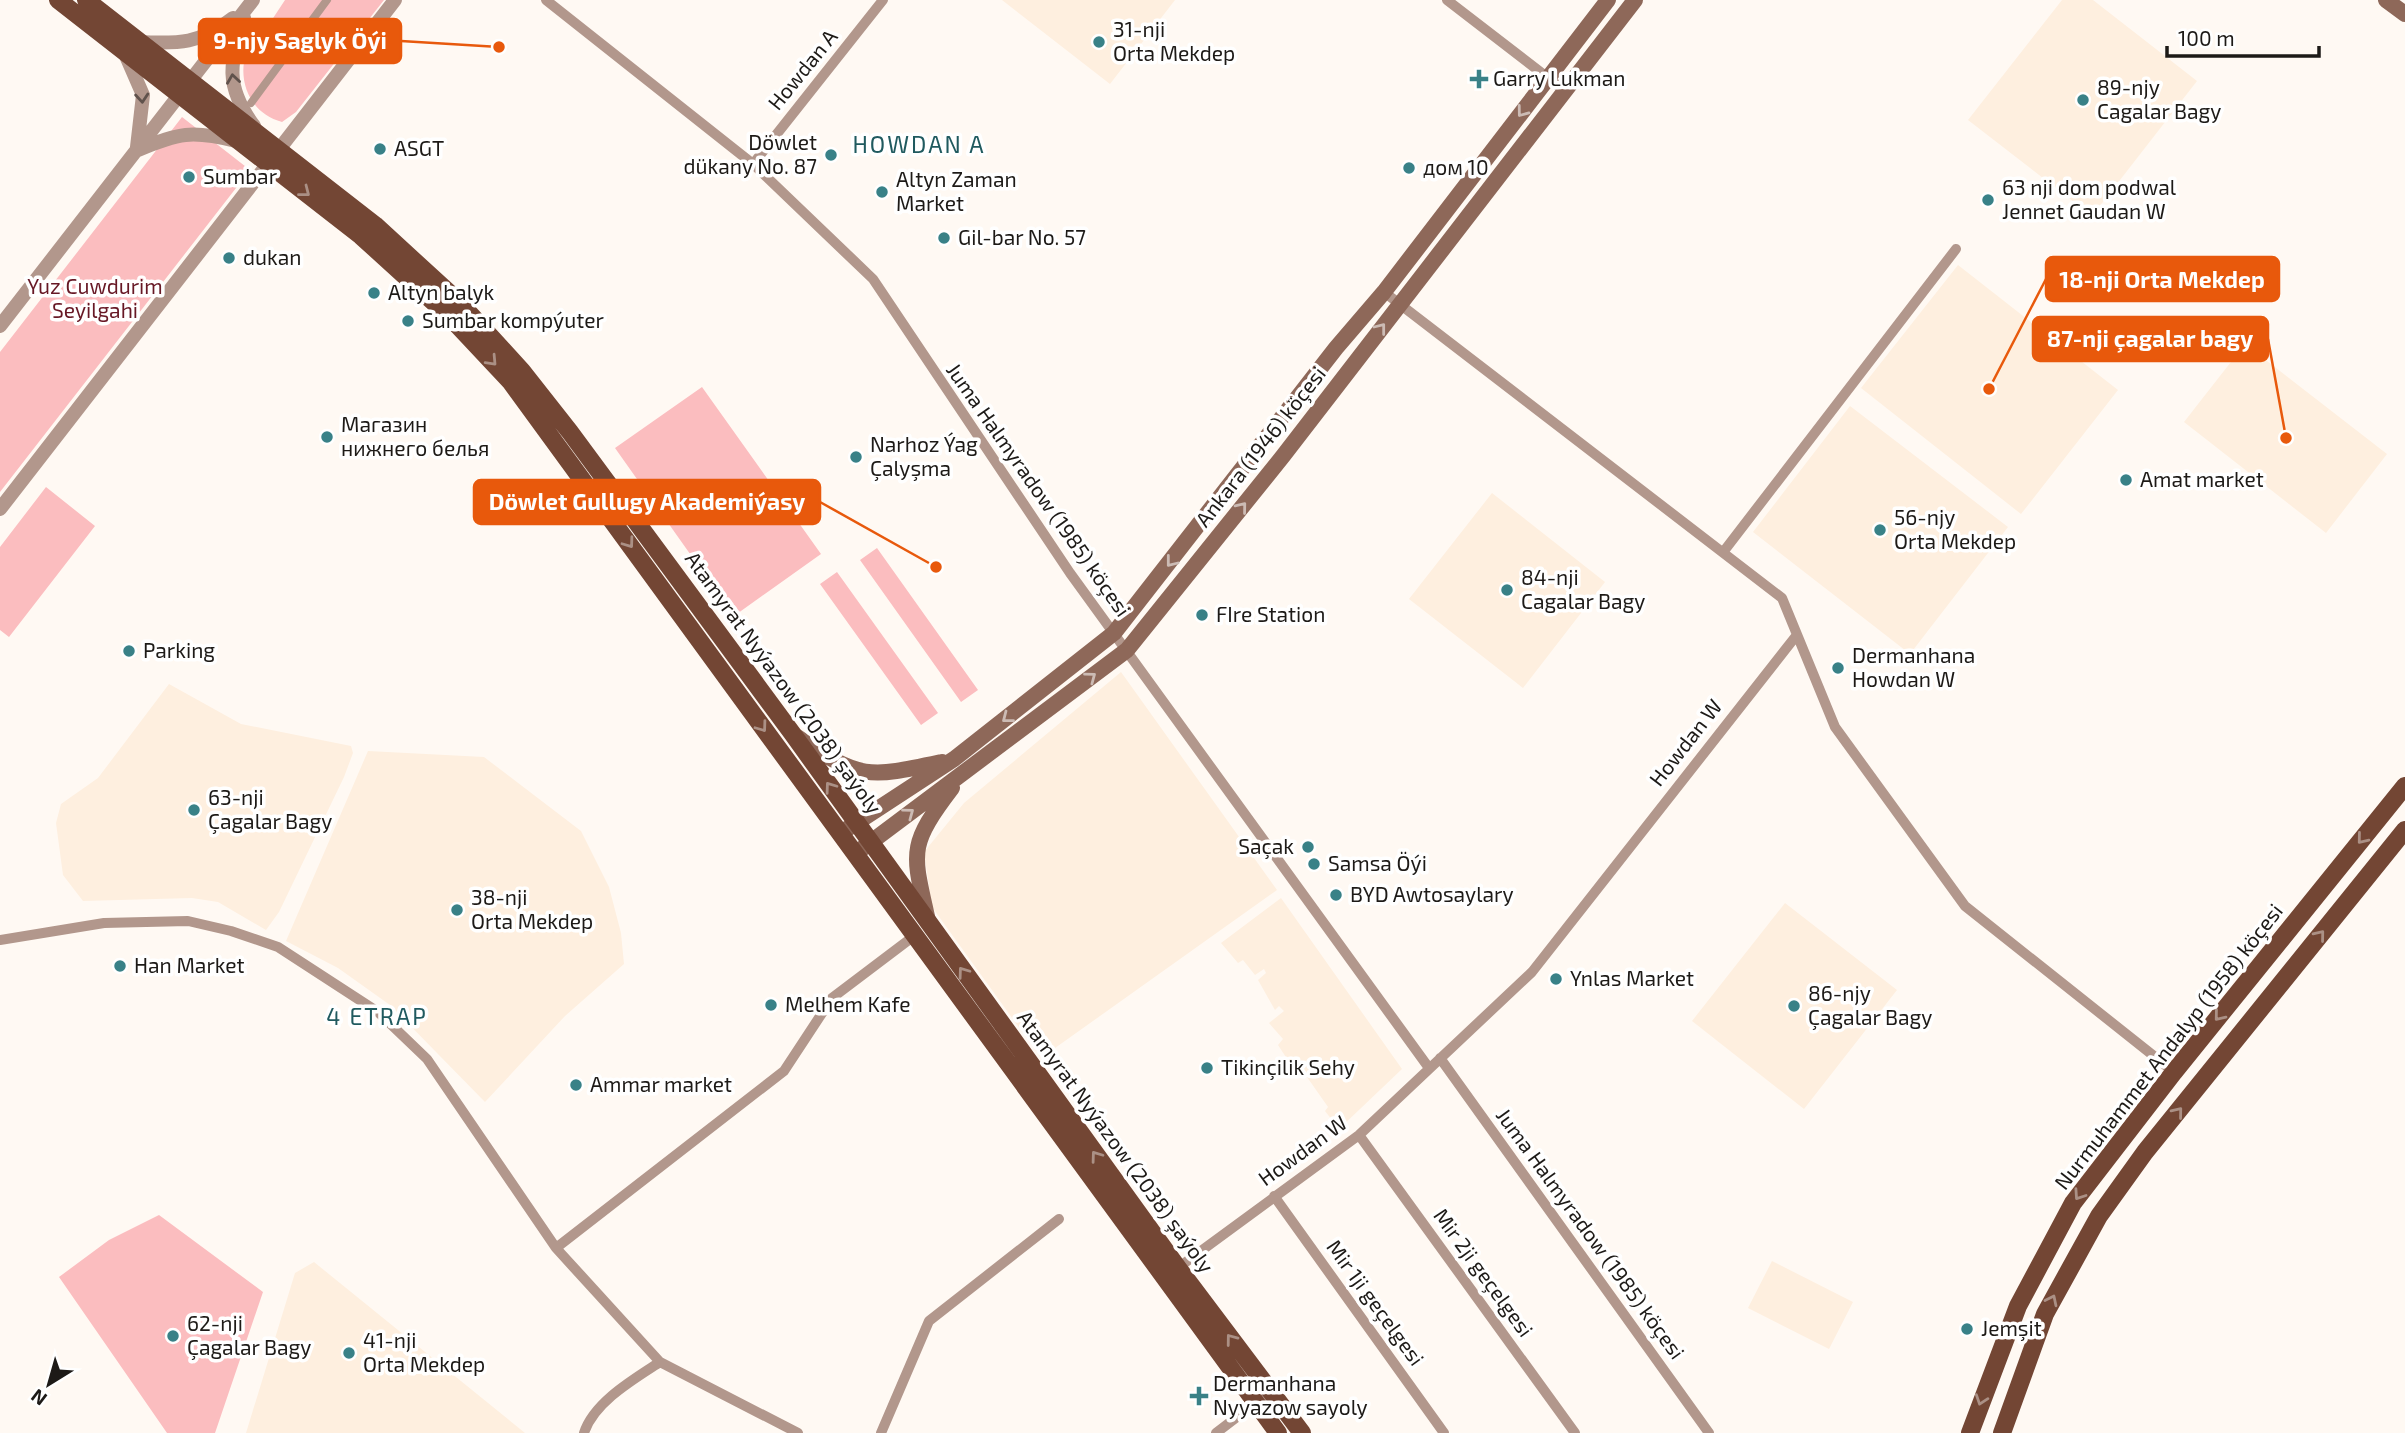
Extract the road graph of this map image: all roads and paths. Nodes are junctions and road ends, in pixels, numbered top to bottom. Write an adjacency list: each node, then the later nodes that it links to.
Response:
1 (58, 0): 14 (main road, Atamyrat Nyýazow (2038) şaýoly)
2 (86, 0): 13 (main road, Atamyrat Nyýazow (2038) şaýoly)
3 (327, 0): 18 (street)
4 (395, 0): 22 (street)
5 (546, 0): 23 (street, Juma Halmyradow (1985) köçesi)
6 (883, 0): 23 (street, Howdan A)
7 (1447, 0): 15 (street)
8 (1608, 0): 15 (main road, Ankara (1946) köçesi)
9 (1635, 0): 17 (main road, Ankara (1946) köçesi)
10 (2386, 0): 12 (main road)
11 (250, 3): 13 (street); 16 (street); 19 (street, one-way to 11)
12 (2405, 15)
13 (139, 42): 16 (main road, Atamyrat Nyýazow (2038) şaýoly)
14 (121, 49): 16 (main road, Atamyrat Nyýazow (2038) şaýoly); 21 (street, one-way to 21)
15 (1548, 78): 17 (street); 25 (main road, Ankara (1946) köçesi, one-way to 25)
16 (186, 88): 19 (main road, Atamyrat Nyýazow (2038) şaýoly); 20 (main road, Atamyrat Nyýazow (2038) şaýoly); 21 (street)
17 (1565, 91): 26 (main road, Ankara (1946) köçesi)
18 (251, 103)
19 (264, 138): 22 (main road, Atamyrat Nyýazow (2038) şaýoly)
20 (242, 142): 21 (street, Atamyrat Nyýazow (2038) şaýoly); 22 (main road, Atamyrat Nyýazow (2038) şaýoly)
21 (136, 151): 27 (street)
22 (273, 157): 28 (street); 33 (main road, Atamyrat Nyýazow (2038) şaýoly); 38 (main road, Atamyrat Nyýazow (2038) şaýoly, one-way to 38)
23 (753, 163): 30 (street, Juma Halmyradow (1985) köçesi)
24 (1956, 249): 29 (street)
25 (1384, 292): 26 (street); 30 (main road, Ankara (1946) köçesi, one-way to 30)
26 (1399, 304): 29 (street); 32 (main road, Ankara (1946) köçesi, one-way to 26)
27 (0, 326)
28 (0, 509)
29 (1724, 551): 31 (street)
30 (1114, 633): 32 (street, Juma Halmyradow (1985) köçesi); 34 (main road, Ankara (1946) köçesi, one-way to 34)
31 (1796, 636): 44 (street, Howdan W); 46 (street)
32 (1127, 650): 34 (main road, Ankara (1946) köçesi, one-way to 32); 45 (street, Juma Halmyradow (1985) köçesi)
33 (792, 733): 34 (main road); 36 (main road, Atamyrat Nyýazow (2038) şaýoly, one-way to 33)
34 (959, 765): 36 (main road, Ankara (1946) köçesi); 39 (main road, Ankara (1946) köçesi, one-way to 34); 41 (main road)
35 (2405, 786): 46 (main road, Nurmuhammet Andalyp (1958) köçesi, one-way to 46)
36 (856, 823): 38 (main road, Ankara (1946) köçesi); 39 (main road, Atamyrat Nyýazow (2038) şaýoly)
37 (2405, 830): 65 (main road, one-way to 37)
38 (840, 834): 40 (main road, Atamyrat Nyýazow (2038) şaýoly)
39 (871, 841): 40 (main road, Ankara (1946) köçesi); 41 (main road, Atamyrat Nyýazow (2038) şaýoly)
40 (855, 854): 42 (main road, Atamyrat Nyýazow (2038) şaýoly)
41 (929, 924): 51 (main road, Atamyrat Nyýazow (2038) şaýoly, one-way to 41)
42 (914, 936): 50 (street); 51 (main road, Atamyrat Nyýazow (2038) şaýoly)
43 (0, 940): 50 (street)
44 (1440, 1058): 45 (street, Howdan W); 63 (street, Juma Halmyradow (1985) köçesi)
45 (1429, 1068): 47 (street, Howdan W)
46 (2174, 1072): 64 (main road, Nurmuhammet Andalyp (1958) köçesi, one-way to 64)
47 (1359, 1135): 48 (street, Howdan W); 62 (street, Mir 2ji geçelgesi)
48 (1274, 1196): 51 (street, Howdan W); 61 (street, Mir 1ji geçelgesi)
49 (1059, 1219): 57 (street)
50 (556, 1248): 52 (street)
51 (1171, 1273): 53 (main road, Atamyrat Nyýazow (2038) şaýoly, one-way to 51); 54 (main road, Atamyrat Nyýazow (2038) şaýoly)
52 (660, 1362): 55 (street); 56 (street)
53 (1271, 1391): 54 (street); 60 (main road, Atamyrat Nyýazow (2038) şaýoly)
54 (1256, 1402): 58 (street); 59 (main road, Atamyrat Nyýazow (2038) şaýoly)
55 (584, 1433)
56 (798, 1433)
57 (881, 1433)
58 (1216, 1433)
59 (1278, 1433)
60 (1302, 1433)
61 (1444, 1433)
62 (1575, 1433)
63 (1709, 1433)
64 (1970, 1433)
65 (2002, 1433)

